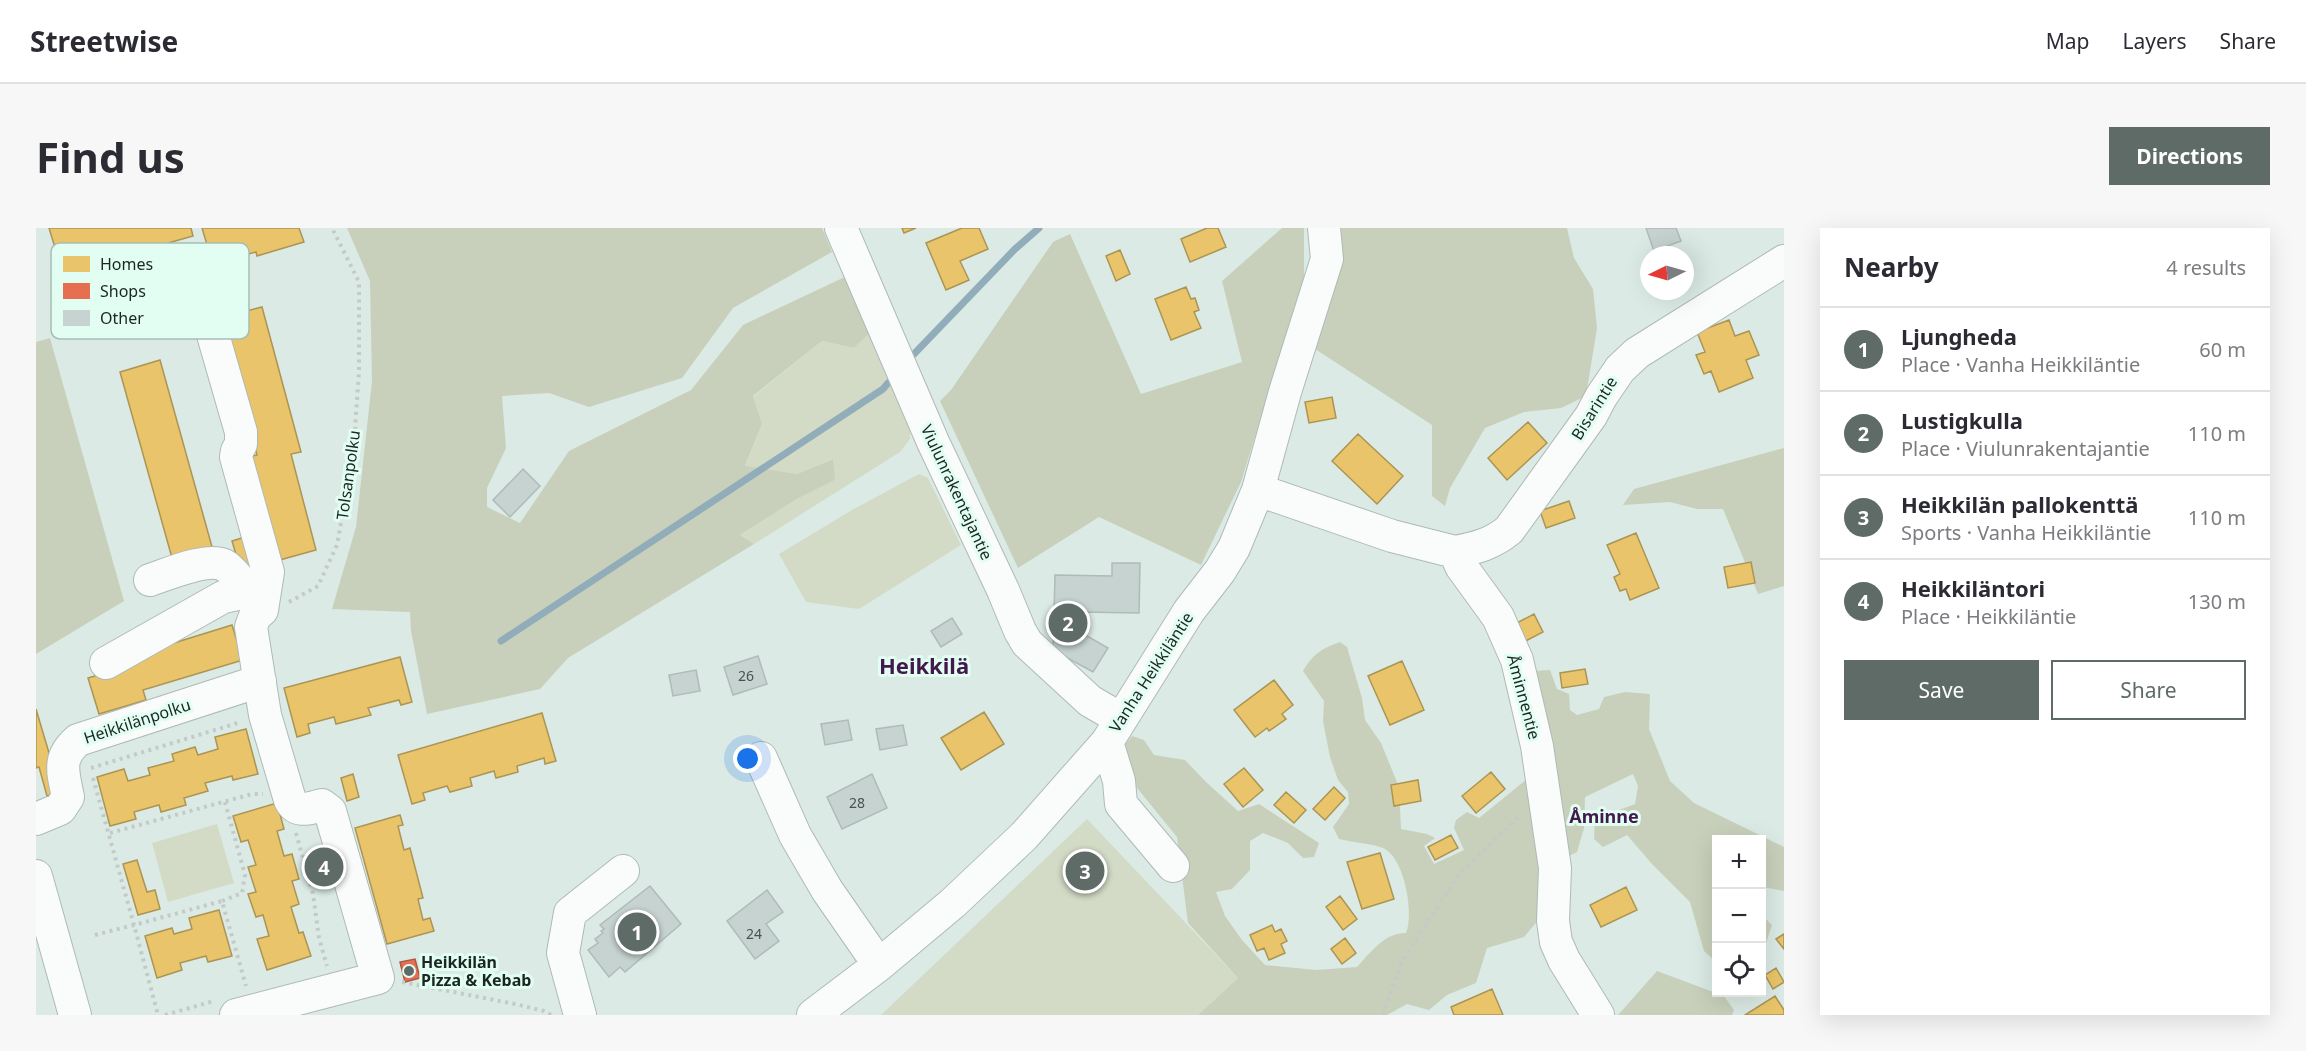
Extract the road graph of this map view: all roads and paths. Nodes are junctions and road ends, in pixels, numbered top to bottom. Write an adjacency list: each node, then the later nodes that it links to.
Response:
1 (332, 228): 9 (path, Tolsanpolku)
2 (841, 228): 13 (street, Viulunrakentajantie)
3 (1324, 228): 6 (street, Vanha Heikkiläntie)
4 (1784, 261): 7 (street, Bisarintie)
5 (214, 339): 9 (street)
6 (1258, 490): 7 (street); 13 (street, Vanha Heikkiläntie)
7 (1455, 552): 15 (street, Åminnentie)
8 (150, 580): 9 (street)
9 (255, 601): 10 (street); 11 (street)
10 (106, 663)
11 (260, 681): 12 (street); 18 (street, Heikkilänpolku)
12 (265, 715): 16 (street); 19 (path)
13 (1114, 730): 20 (street); 26 (street, Vanha Heikkiläntie)
14 (761, 758): 26 (street)
15 (1544, 792): 35 (path); 36 (street, Åminnentie)
16 (289, 796): 17 (path); 27 (path); 28 (street)
17 (225, 802): 19 (path); 23 (path)
18 (36, 819)
19 (110, 832): 24 (path)
20 (1173, 866)
21 (623, 871): 33 (street)
22 (36, 876): 30 (street)
23 (222, 901): 24 (path); 29 (path)
24 (134, 925): 25 (path); 31 (path)
25 (95, 935)
26 (879, 965): 34 (street, Vanha Heikkiläntie)
27 (328, 970)
28 (378, 978): 29 (street); 32 (path)
29 (242, 1003)
30 (75, 1015)
31 (158, 1015)
32 (551, 1015)
33 (580, 1015)
34 (813, 1015)
35 (1383, 1015)
36 (1598, 1015)

